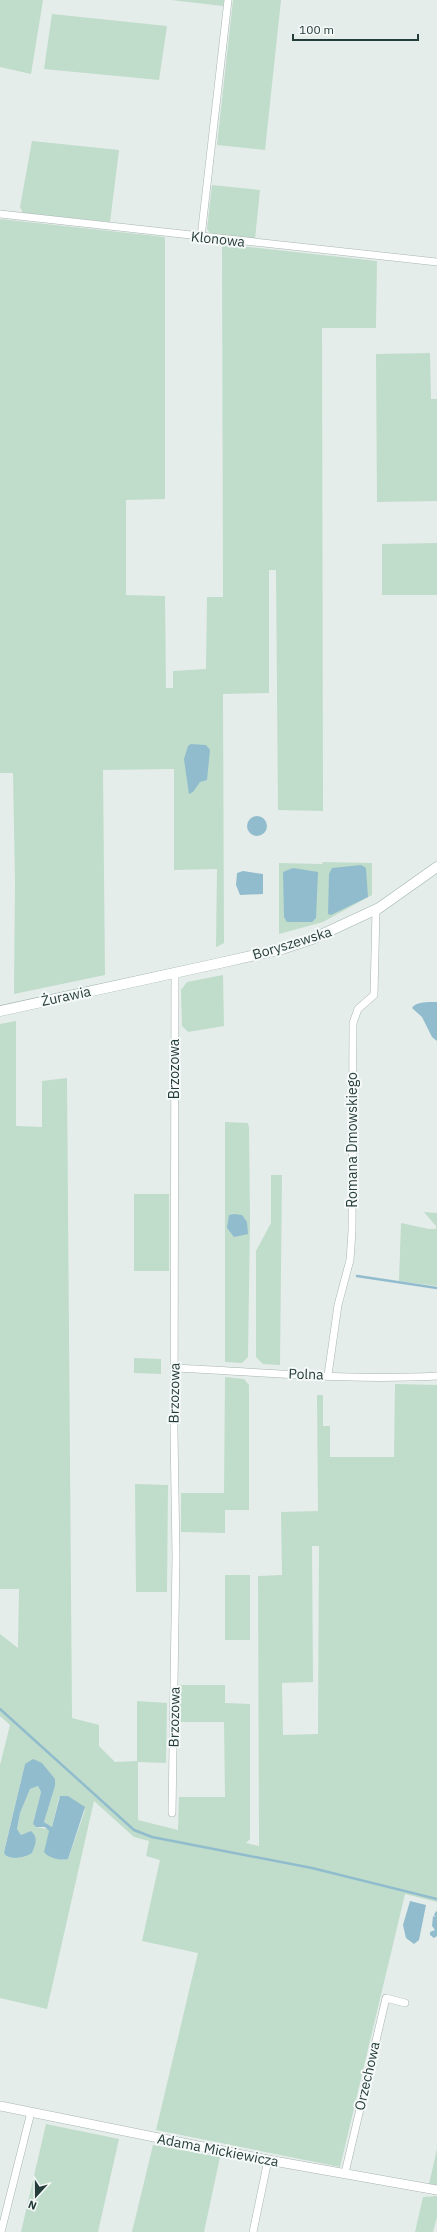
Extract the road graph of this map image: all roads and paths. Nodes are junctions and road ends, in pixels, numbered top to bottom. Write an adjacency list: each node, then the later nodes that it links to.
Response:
1 (228, 0): 3 (street)
2 (0, 214): 3 (street, Klonowa)
3 (201, 237): 4 (street, Klonowa)
4 (437, 262)
5 (437, 867): 6 (main road, Boryszewska)
6 (376, 910): 7 (main road, Boryszewska); 11 (street, Romana Dmowskiego)
7 (175, 974): 8 (main road, Boryszewska); 10 (street, Brzozowa)
8 (132, 982): 9 (main road, Żurawia)
9 (0, 1011)
10 (175, 1368): 11 (street, Polna); 13 (street, Brzozowa)
11 (328, 1375): 12 (street, Polna)
12 (437, 1376)
13 (172, 1813)
14 (405, 2003): 18 (street, Orzechowa)
15 (0, 2106): 16 (street, Adama Mickiewicza)
16 (31, 2112): 17 (street, Adama Mickiewicza); 20 (street)
17 (268, 2160): 18 (street, Adama Mickiewicza); 21 (street)
18 (345, 2173): 19 (street, Adama Mickiewicza)
19 (437, 2190)
20 (1, 2232)
21 (252, 2232)

